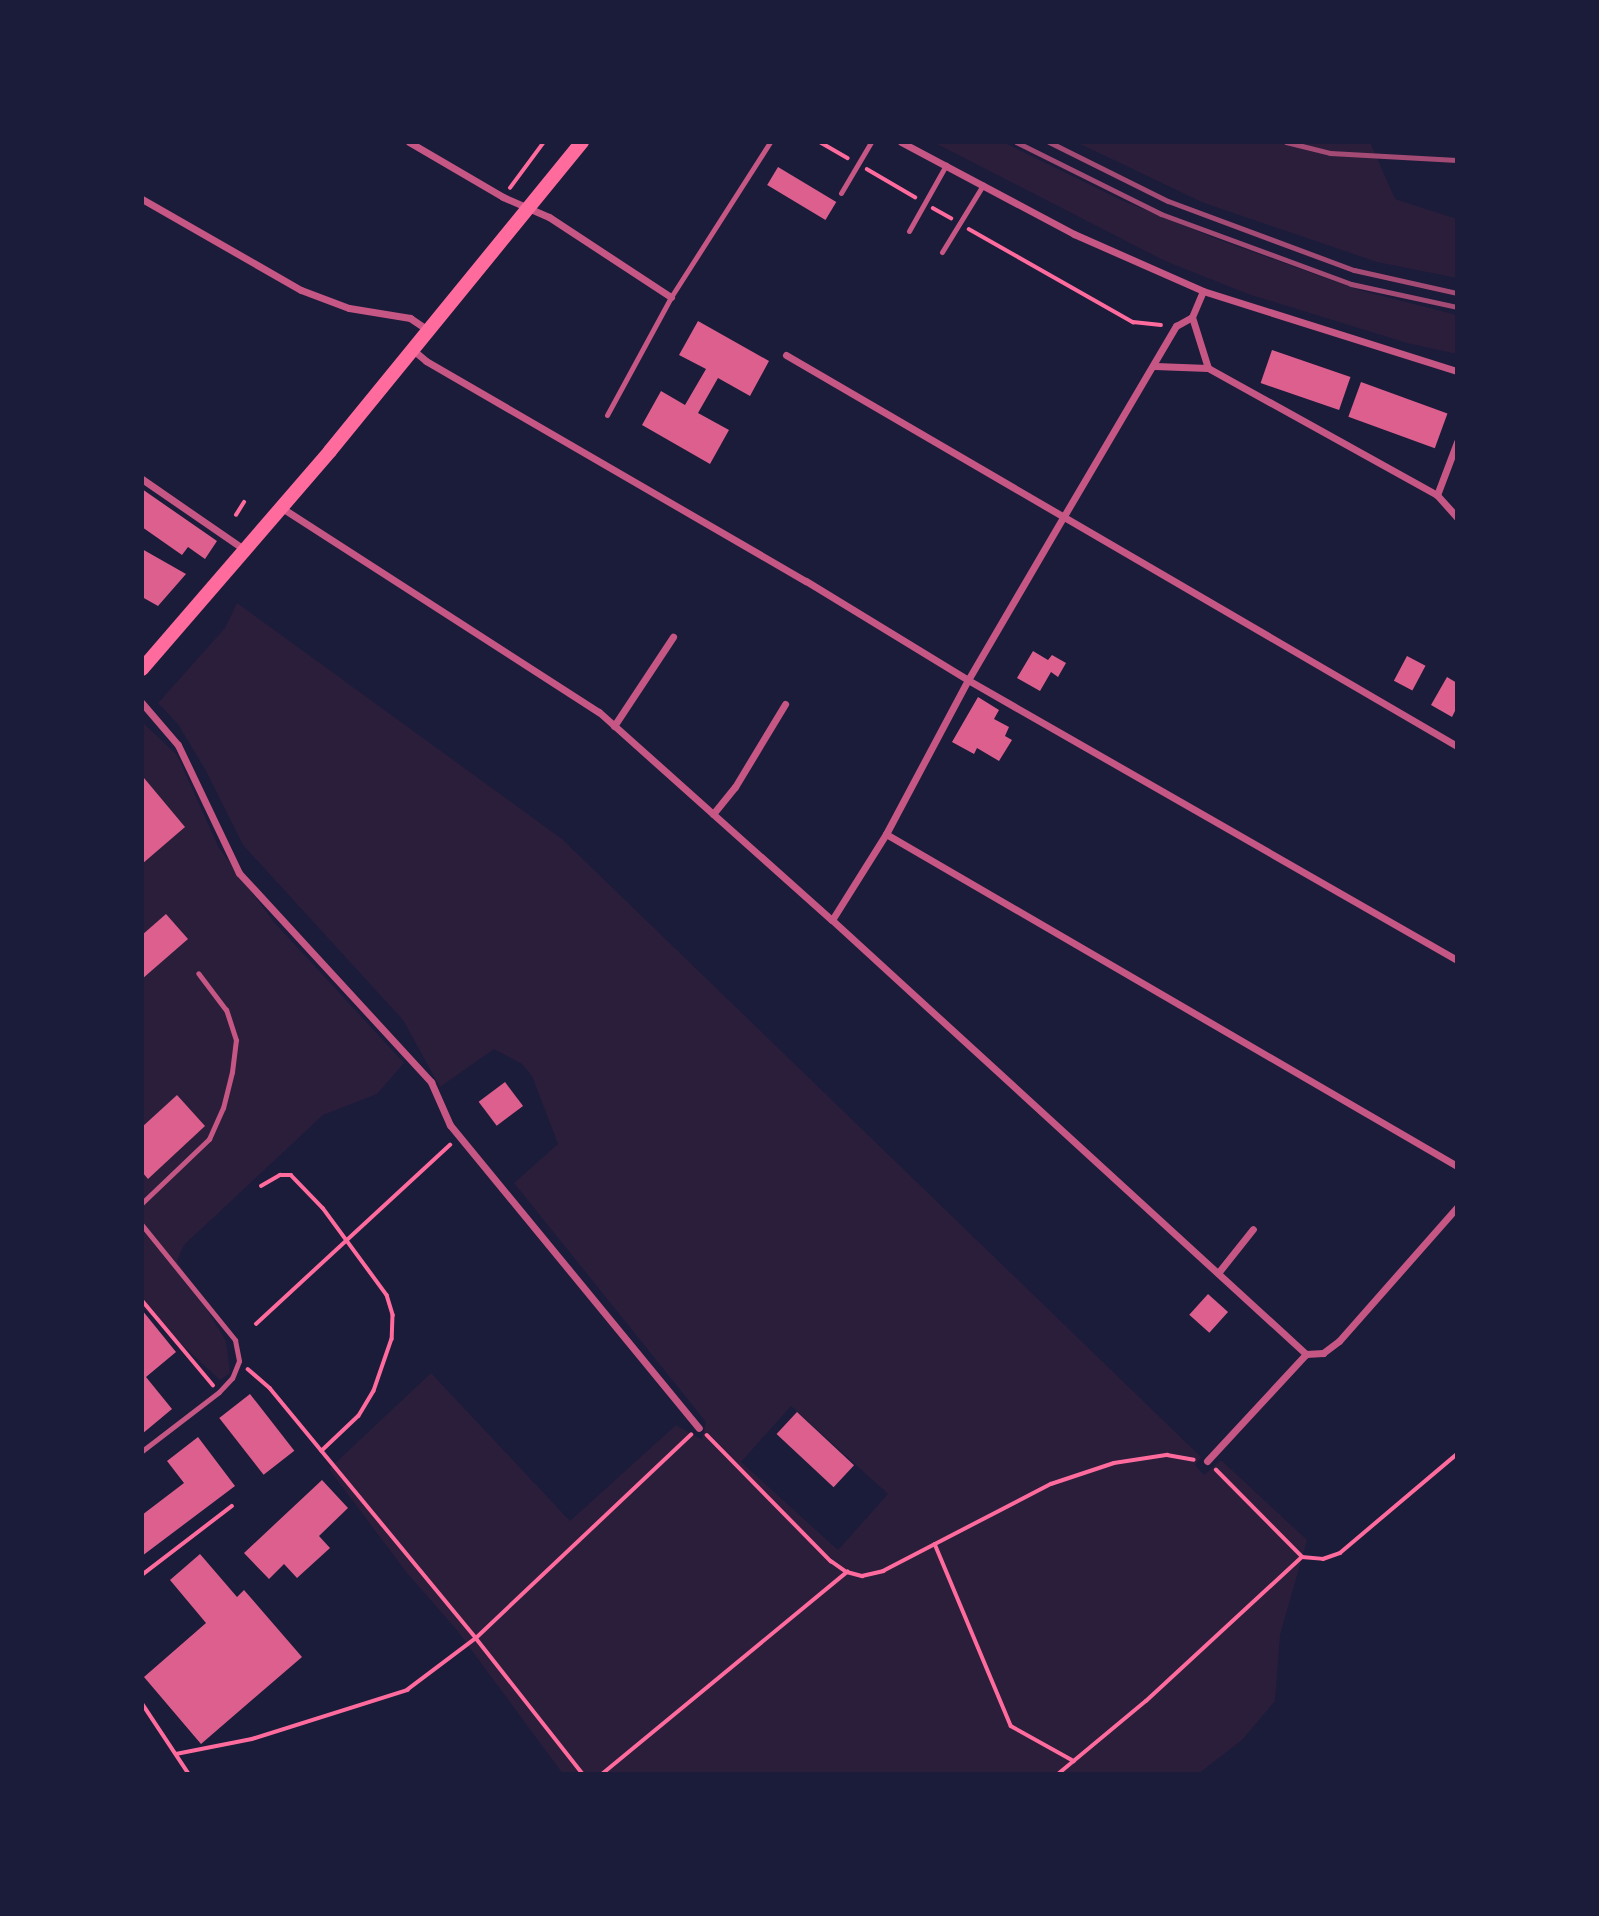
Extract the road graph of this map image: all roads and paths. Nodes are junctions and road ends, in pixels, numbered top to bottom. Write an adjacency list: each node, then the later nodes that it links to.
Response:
1 (409, 142): 12 (street)
2 (544, 142): 12 (path)
3 (582, 142): 15 (main road)
4 (770, 142): 20 (lane)
5 (820, 142): 8 (path)
6 (871, 142): 8 (lane)
7 (901, 142): 9 (street)
8 (858, 163): 11 (lane); 14 (path)
9 (946, 165): 10 (street); 14 (lane)
10 (983, 185): 16 (lane); 19 (street)
11 (841, 193)
12 (503, 197): 15 (street)
13 (142, 199): 23 (street)
14 (925, 203): 16 (path); 17 (lane)
15 (528, 208): 20 (street); 23 (main road)
16 (959, 223): 18 (lane); 22 (path)
17 (909, 230)
18 (942, 251)
19 (1203, 291): 21 (street); 28 (street)
20 (671, 297): 29 (lane)
21 (1192, 317): 22 (street); 27 (street)
22 (1177, 326): 26 (street)
23 (429, 331): 24 (main road)
24 (413, 351): 34 (main road); 41 (street)
25 (786, 355): 36 (street)
26 (1155, 366): 27 (street); 36 (street)
27 (1208, 368): 32 (street)
28 (1457, 371)
29 (607, 415)
30 (1457, 442): 32 (street)
31 (142, 479): 38 (street)
32 (1437, 495): 37 (street)
33 (244, 502): 35 (path)
34 (281, 508): 38 (main road); 44 (street)
35 (236, 515)
36 (1064, 516): 41 (street); 45 (street)
37 (1457, 517)
38 (245, 550): 40 (main road)
39 (673, 637): 44 (street)
40 (142, 669)
41 (968, 680): 47 (street); 49 (street)
42 (142, 704): 51 (street)
43 (785, 704): 46 (street)
44 (614, 726): 46 (street)
45 (1457, 746)
46 (713, 814): 48 (street)
47 (886, 834): 48 (street); 52 (street)
48 (832, 920): 59 (street)
49 (1457, 960)
50 (198, 973): 54 (lane)
51 (459, 1136): 58 (path); 65 (street)
52 (1457, 1166)
53 (261, 1186): 58 (path)
54 (142, 1203)
55 (1457, 1207): 62 (street)
56 (142, 1225): 63 (lane)
57 (1253, 1229): 59 (street)
58 (347, 1240): 61 (path); 67 (path)
59 (1218, 1273): 62 (street)
60 (142, 1300): 64 (path)
61 (256, 1324)
62 (1307, 1354): 69 (street)
63 (239, 1361): 64 (lane); 67 (path)
64 (219, 1392): 66 (lane)
65 (699, 1427): 73 (path); 75 (path)
66 (142, 1451)
67 (322, 1451): 75 (path)
68 (1457, 1454): 72 (path)
69 (1207, 1461): 71 (path); 72 (path)
70 (232, 1506): 74 (path)
71 (935, 1544): 73 (path); 78 (path)
72 (1303, 1557): 78 (path)
73 (847, 1572): 81 (path)
74 (142, 1575)
75 (476, 1638): 77 (path); 80 (path)
76 (142, 1703): 77 (path)
77 (176, 1754): 79 (path)
78 (1074, 1761): 82 (path)
79 (190, 1774)
80 (583, 1774)
81 (602, 1774)
82 (1058, 1774)

